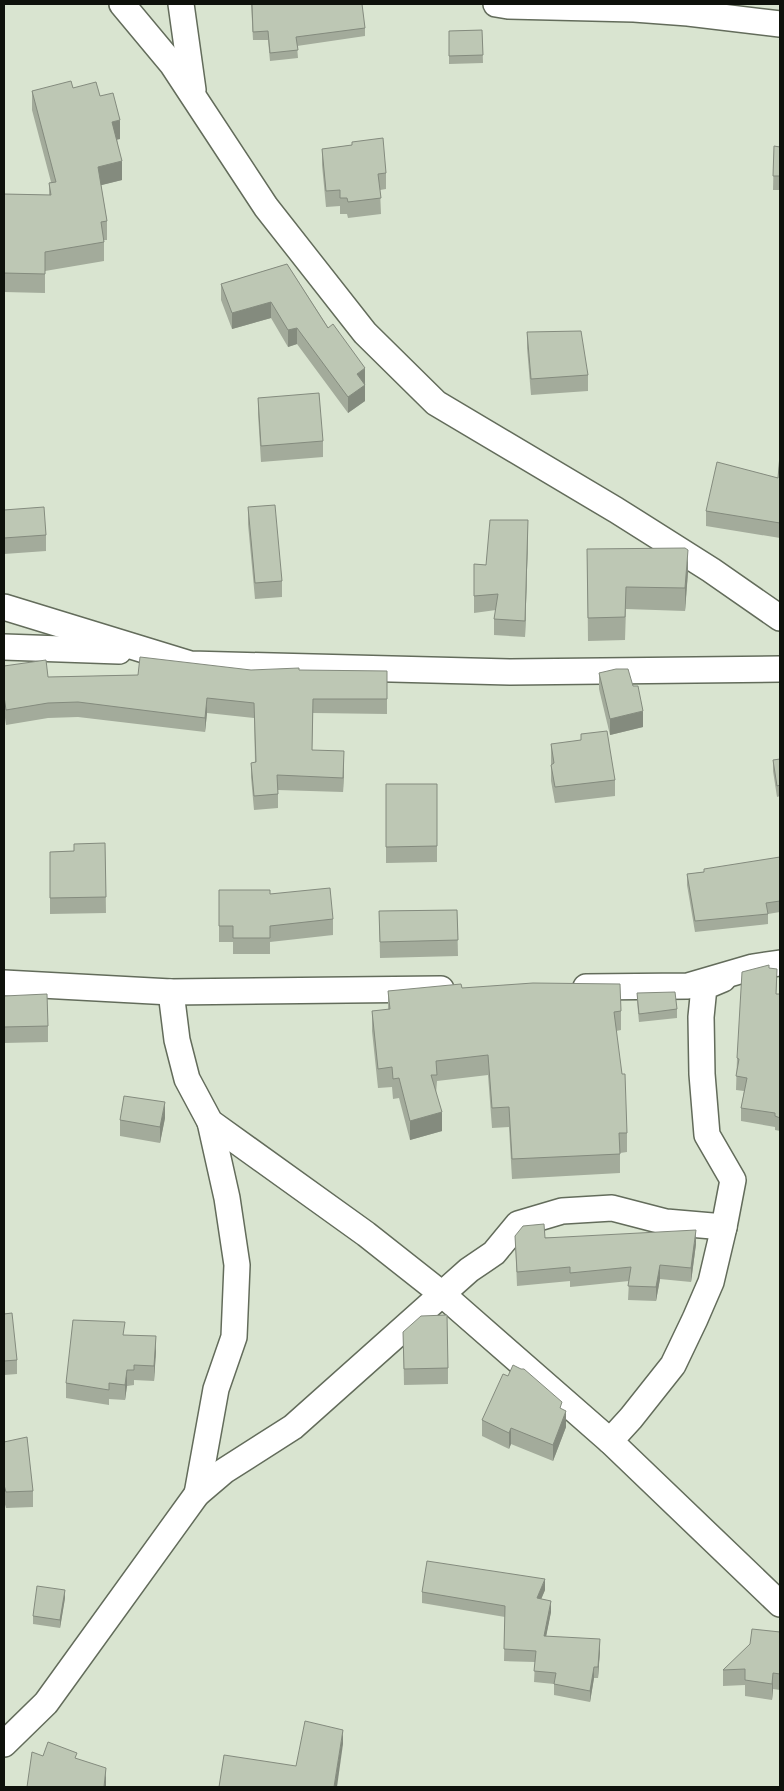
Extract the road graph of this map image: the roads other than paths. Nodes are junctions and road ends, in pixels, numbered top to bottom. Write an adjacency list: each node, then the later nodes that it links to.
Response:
1 (122, 4): 5 (street)
2 (181, 4): 5 (street)
3 (496, 4): 4 (street)
4 (780, 24)
5 (194, 96): 7 (street)
6 (4, 607): 9 (street)
7 (780, 618)
8 (4, 648): 9 (street)
9 (151, 652): 10 (street)
10 (780, 669)
11 (780, 963): 12 (street)
12 (753, 966): 14 (street); 18 (street)
13 (4, 983): 16 (street)
14 (568, 988)
15 (459, 989): 16 (street)
16 (170, 992): 17 (street)
17 (210, 1122): 19 (street); 21 (street)
18 (724, 1227): 19 (street); 20 (street)
19 (442, 1294): 20 (street); 21 (street)
20 (610, 1441): 22 (street)
21 (197, 1494): 23 (street)
22 (780, 1604)
23 (4, 1744)

